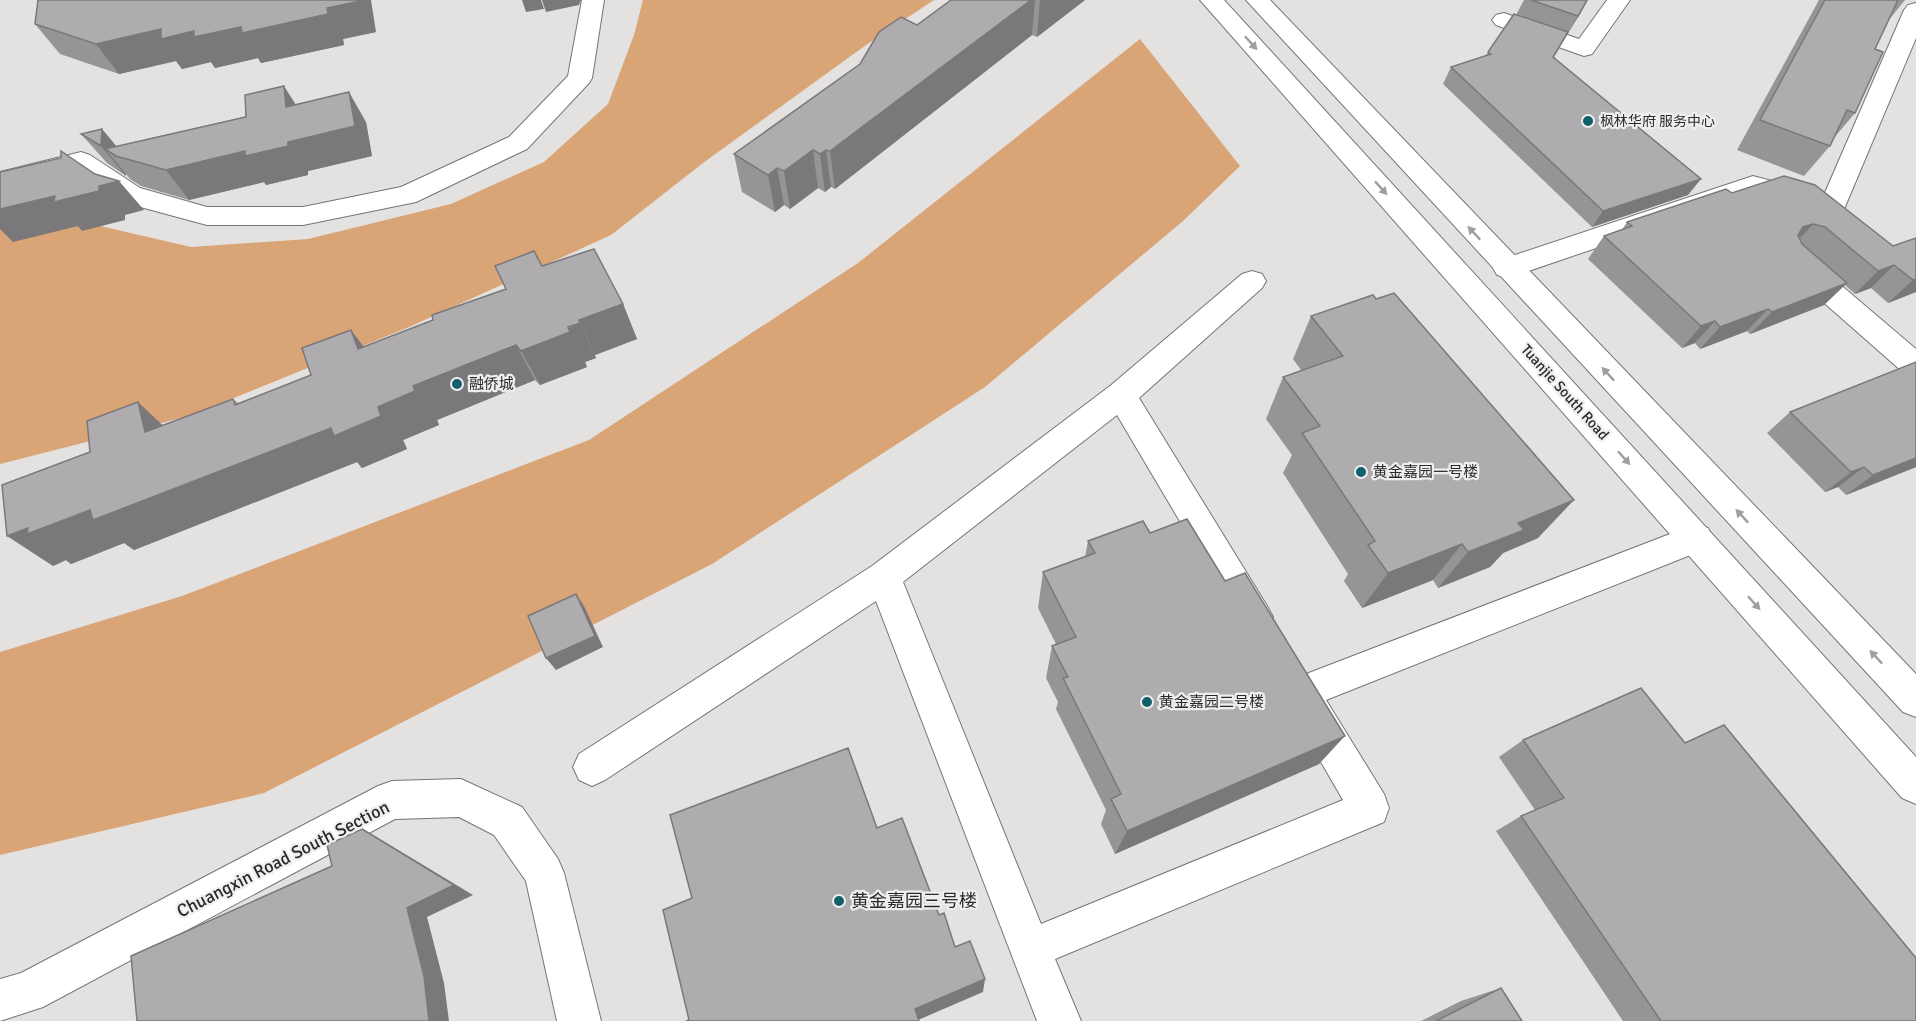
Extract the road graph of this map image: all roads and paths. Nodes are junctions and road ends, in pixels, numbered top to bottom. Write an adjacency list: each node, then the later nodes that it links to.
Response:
1 (593, 0): 7 (street)
2 (1211, 0): 13 (street, Tuanjie South Road, one-way to 13)
3 (1257, 0): 9 (street, one-way to 3)
4 (1619, 0): 6 (street)
5 (1916, 10): 9 (street)
6 (1504, 20)
7 (0, 181)
8 (1793, 259): 11 (street)
9 (1507, 268): 16 (street, one-way to 9)
10 (1252, 281): 12 (street)
11 (1916, 366)
12 (1121, 395): 14 (street); 15 (street)
13 (1696, 538): 15 (street); 18 (street, Tuanjie South Road, one-way to 18)
14 (884, 577): 17 (street); 19 (street)
15 (1285, 667): 19 (street)
16 (1916, 700)
17 (592, 767)
18 (1916, 785)
19 (1030, 949): 22 (street)
20 (0, 1000): 21 (street, Chuangxin Road South Section)
21 (579, 1021)
22 (1059, 1021)

